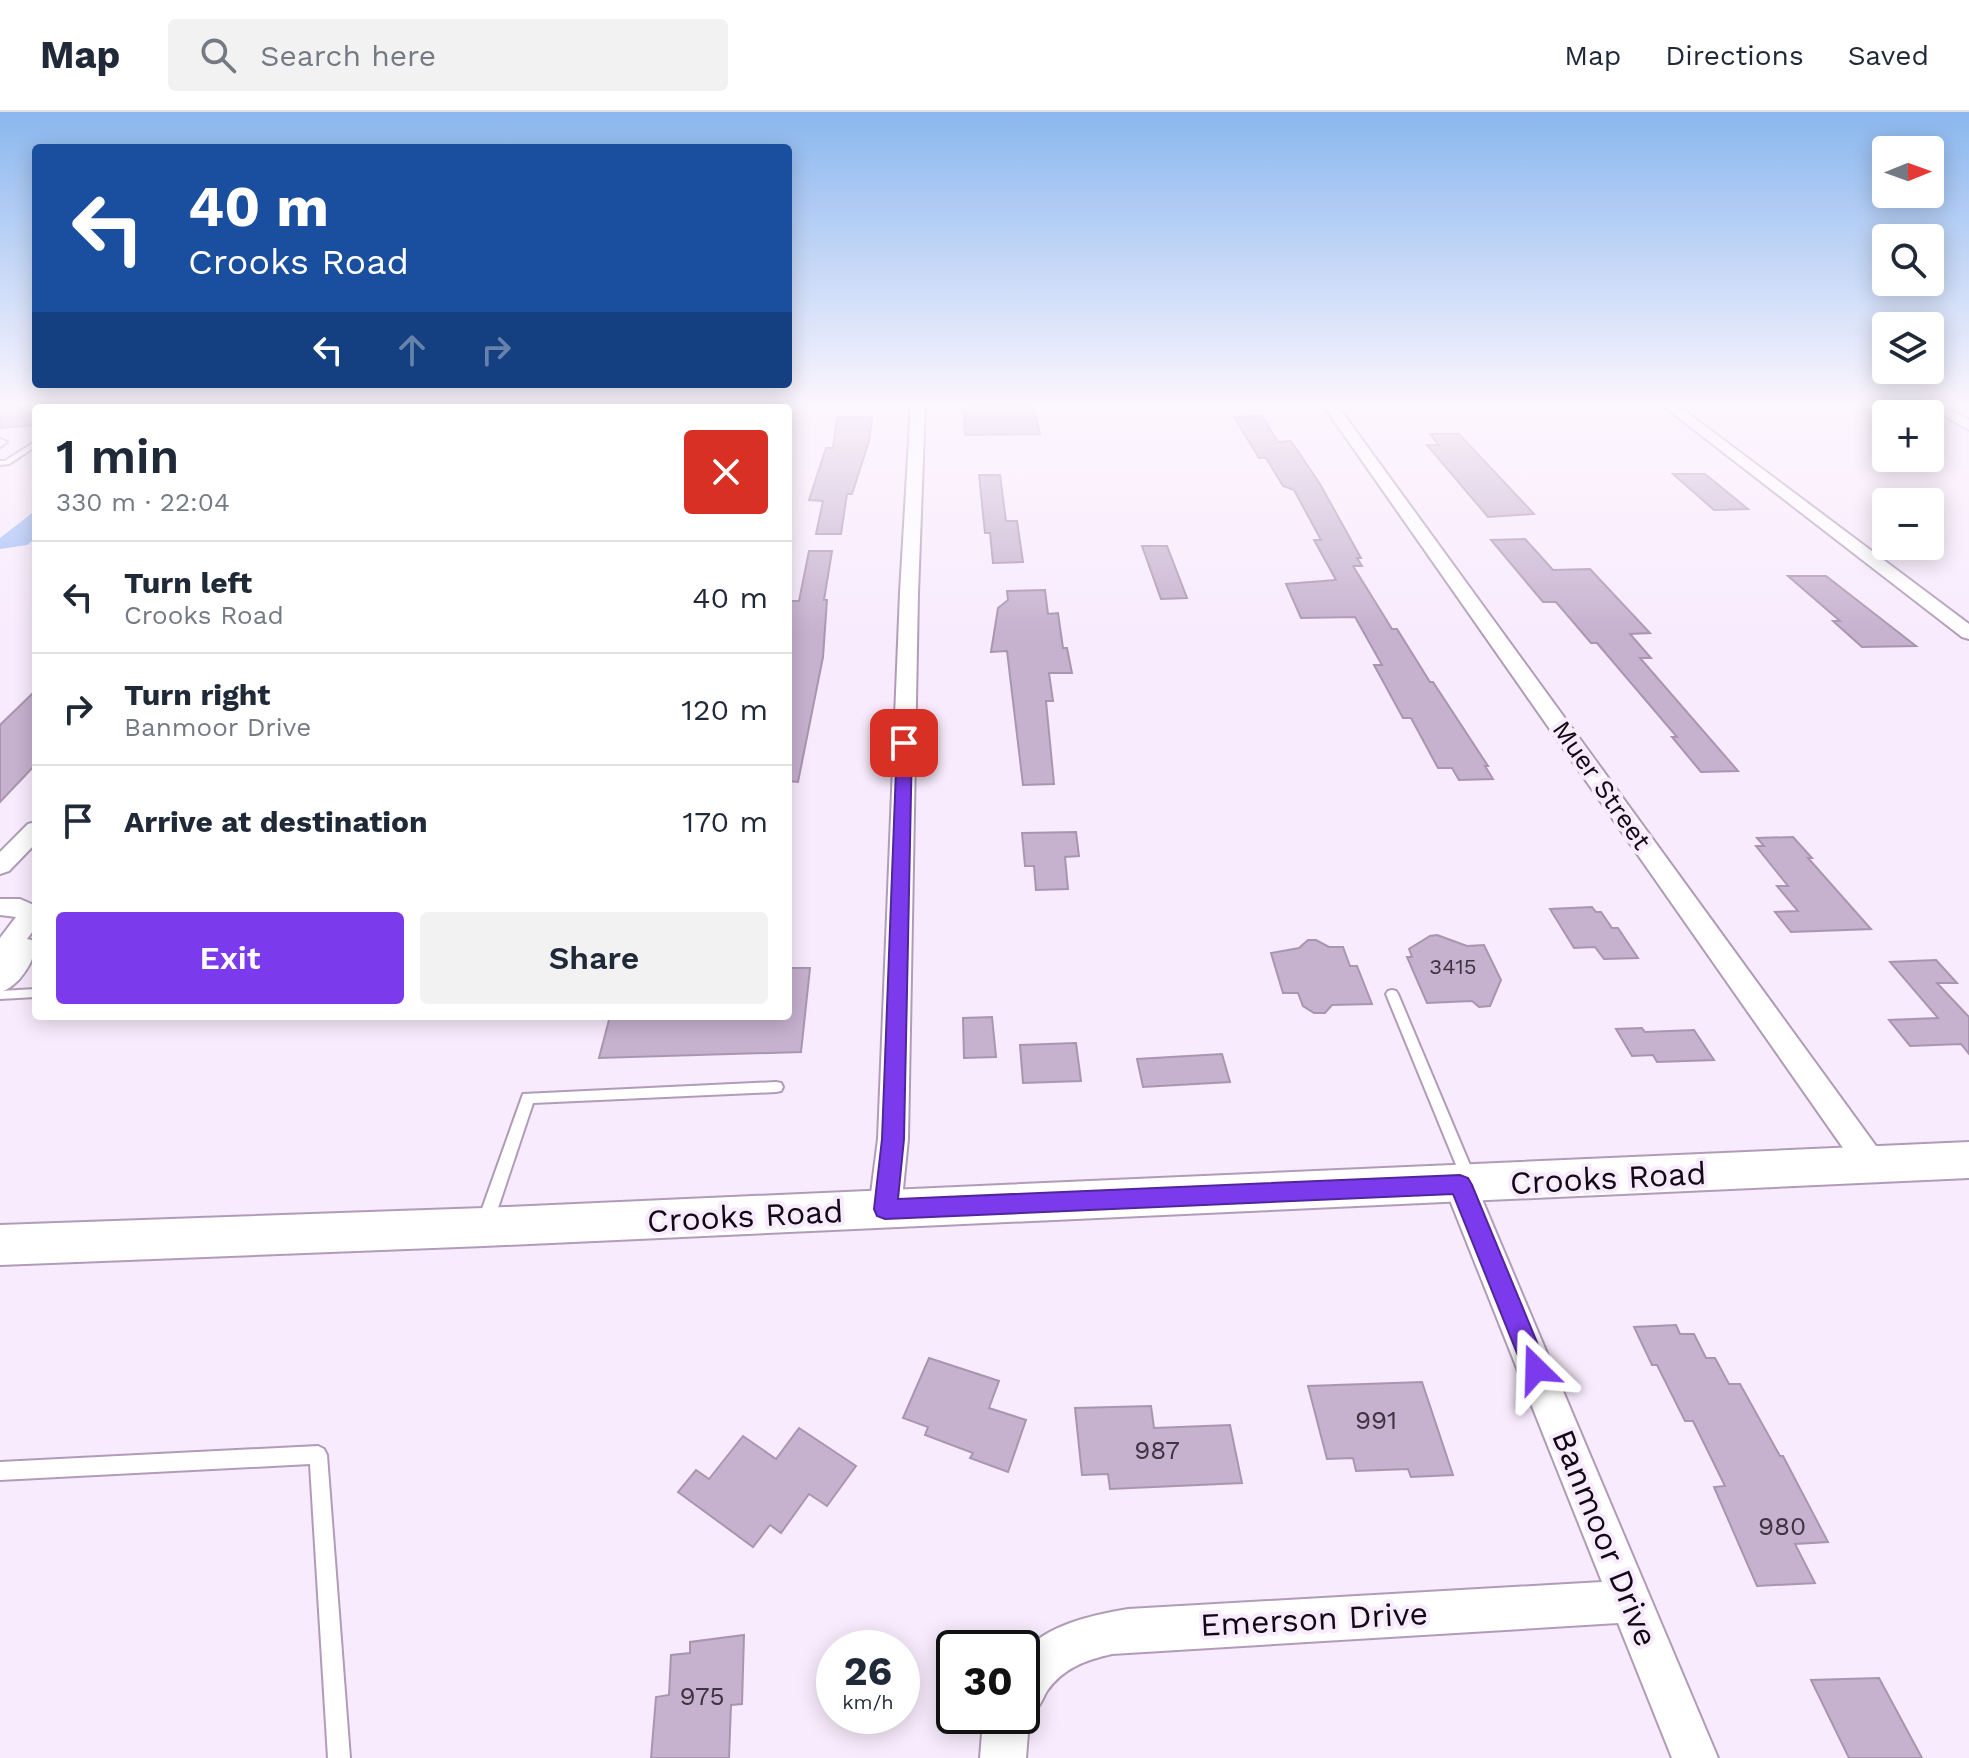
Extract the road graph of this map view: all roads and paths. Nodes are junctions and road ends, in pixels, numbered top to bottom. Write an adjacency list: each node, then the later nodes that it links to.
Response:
1 (914, 482): 18 (street)
2 (1385, 482): 16 (street, Muer Street)
3 (1770, 482): 4 (street)
4 (1969, 633)
5 (32, 833): 6 (street)
6 (0, 866)
7 (0, 907): 9 (street)
8 (32, 944): 10 (street)
9 (0, 957)
10 (0, 983)
11 (32, 993): 13 (lane)
12 (1392, 994): 17 (lane)
13 (0, 995)
14 (776, 1087): 19 (lane)
15 (1969, 1160): 16 (main road, Crooks Road)
16 (1873, 1166): 17 (main road, Crooks Road)
17 (1466, 1184): 18 (main road, Crooks Road); 22 (street, Banmoor Drive)
18 (885, 1209): 19 (main road, Crooks Road)
19 (484, 1227): 20 (main road, Crooks Road)
20 (0, 1245)
21 (0, 1471): 25 (lane)
22 (1631, 1601): 23 (street, Emerson Drive); 27 (street, Banmoor Drive)
23 (1040, 1671)
24 (1005, 1734): 26 (street)
25 (339, 1758)
26 (1003, 1758)
27 (1695, 1758)

